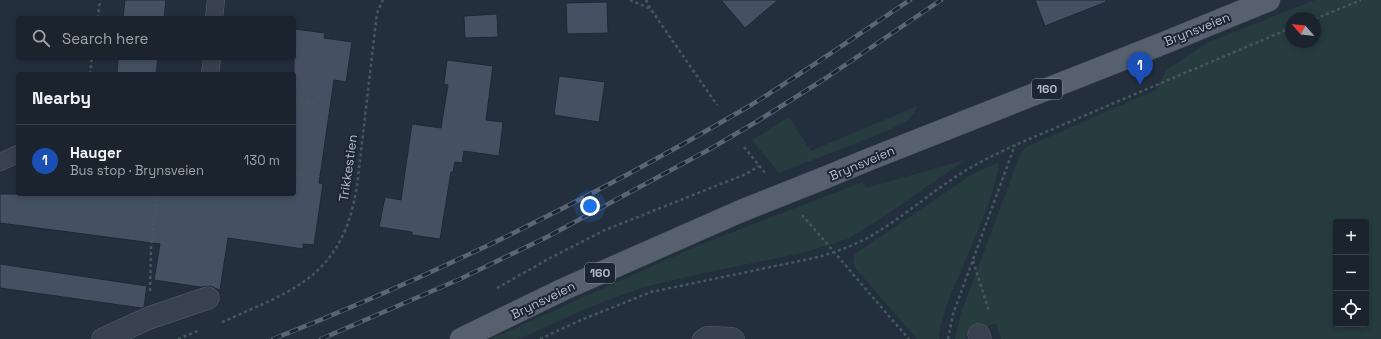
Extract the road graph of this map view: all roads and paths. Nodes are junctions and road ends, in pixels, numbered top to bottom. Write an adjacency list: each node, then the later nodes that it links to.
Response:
1 (100, 0): 9 (path)
2 (216, 0): 10 (lane)
3 (384, 0): 33 (path, Trikkestien)
4 (630, 0): 8 (path)
5 (646, 0): 8 (path)
6 (1269, 0): 37 (main road, Brynsveien / 160, bridge)
7 (1361, 0): 11 (path)
8 (650, 8): 19 (path)
9 (98, 16)
10 (214, 16)
11 (1321, 16)
12 (1285, 31): 20 (path)
13 (92, 60): 15 (path)
14 (212, 60): 16 (lane)
15 (90, 72)
16 (210, 72)
17 (296, 100): 18 (path)
18 (316, 104)
19 (717, 105)
20 (1016, 145): 27 (path); 28 (path)
21 (744, 147): 29 (path)
22 (16, 155): 23 (lane)
23 (0, 162)
24 (296, 173): 25 (path)
25 (307, 174)
26 (157, 196): 32 (path)
27 (835, 253): 38 (path); 41 (path)
28 (973, 260): 31 (path); 42 (path)
29 (497, 288)
30 (208, 298): 32 (street)
31 (990, 316)
32 (149, 318): 35 (street)
33 (220, 322)
34 (199, 331): 36 (path)
35 (103, 339)
36 (178, 339)
37 (461, 339)
38 (540, 339)
39 (701, 339): 40 (lane)
40 (736, 339)
41 (909, 339)
42 (948, 339)

